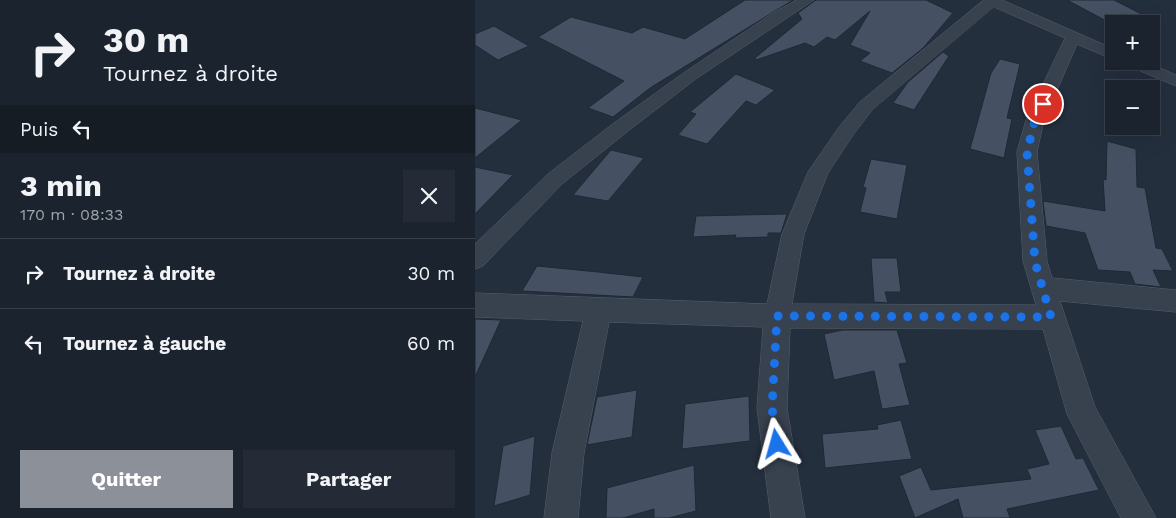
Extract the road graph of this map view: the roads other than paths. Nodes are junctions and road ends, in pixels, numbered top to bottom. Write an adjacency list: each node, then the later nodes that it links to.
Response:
1 (807, 0): 7 (street)
2 (992, 1): 3 (street); 12 (street)
3 (1073, 37): 4 (street); 8 (street)
4 (1105, 50)
5 (1151, 70): 6 (street)
6 (1176, 81)
7 (475, 260)
8 (1043, 288): 9 (street); 13 (street)
9 (1176, 301)
10 (475, 305): 11 (street)
11 (599, 308): 12 (street); 14 (street)
12 (777, 316): 13 (street); 15 (street)
13 (1051, 317): 16 (street)
14 (561, 518)
15 (788, 518)
16 (1139, 518)

